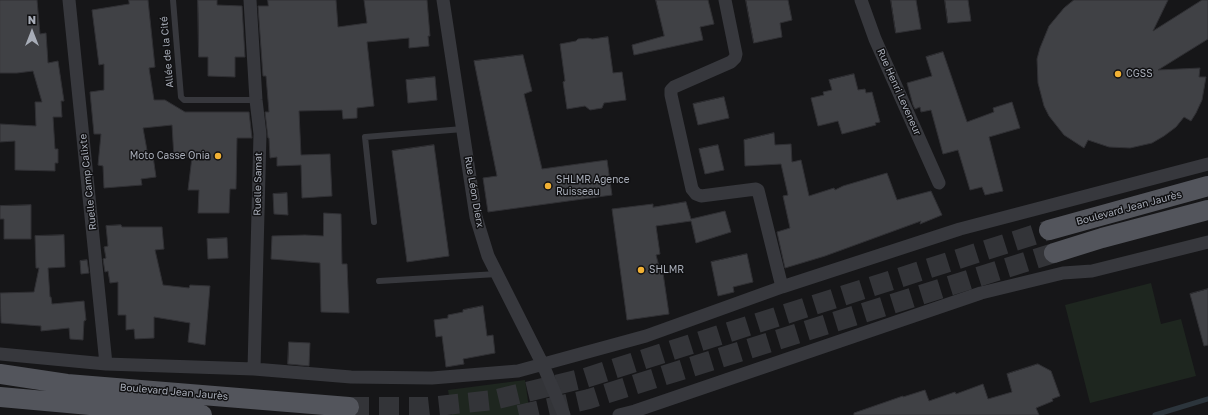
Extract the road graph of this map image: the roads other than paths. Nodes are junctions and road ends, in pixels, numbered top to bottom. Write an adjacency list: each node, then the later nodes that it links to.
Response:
1 (70, 0): 21 (street, Ruelle Camp Calixte)
2 (173, 0): 7 (lane, Allée de la Cité)
3 (250, 0): 7 (street, Ruelle Samat)
4 (444, 0): 8 (street, Rue Léon Dierx)
5 (726, 0): 19 (street)
6 (861, 0): 10 (street, Rue Henri Leveneur)
7 (256, 100): 23 (street, Ruelle Samat)
8 (463, 129): 13 (lane); 17 (street, Rue Léon Dierx)
9 (1208, 164): 19 (street)
10 (939, 183)
11 (1208, 186): 14 (main road, Boulevard Jean Jaurès)
12 (1208, 210): 16 (main road)
13 (374, 222)
14 (1049, 230)
15 (1208, 242): 29 (street)
16 (1054, 253)
17 (497, 274): 18 (lane); 22 (street, Rue Léon Dierx)
18 (379, 281)
19 (782, 287): 22 (street)
20 (0, 354): 21 (street)
21 (106, 364): 23 (street)
22 (543, 365): 23 (street); 28 (street, Rue Léon Dierx)
23 (254, 369)
24 (0, 374): 26 (main road, Boulevard Jean Jaurès)
25 (0, 397): 27 (main road, Boulevard Jean Jaurès)
26 (349, 407)
27 (202, 415)
28 (564, 415)
29 (619, 415)

